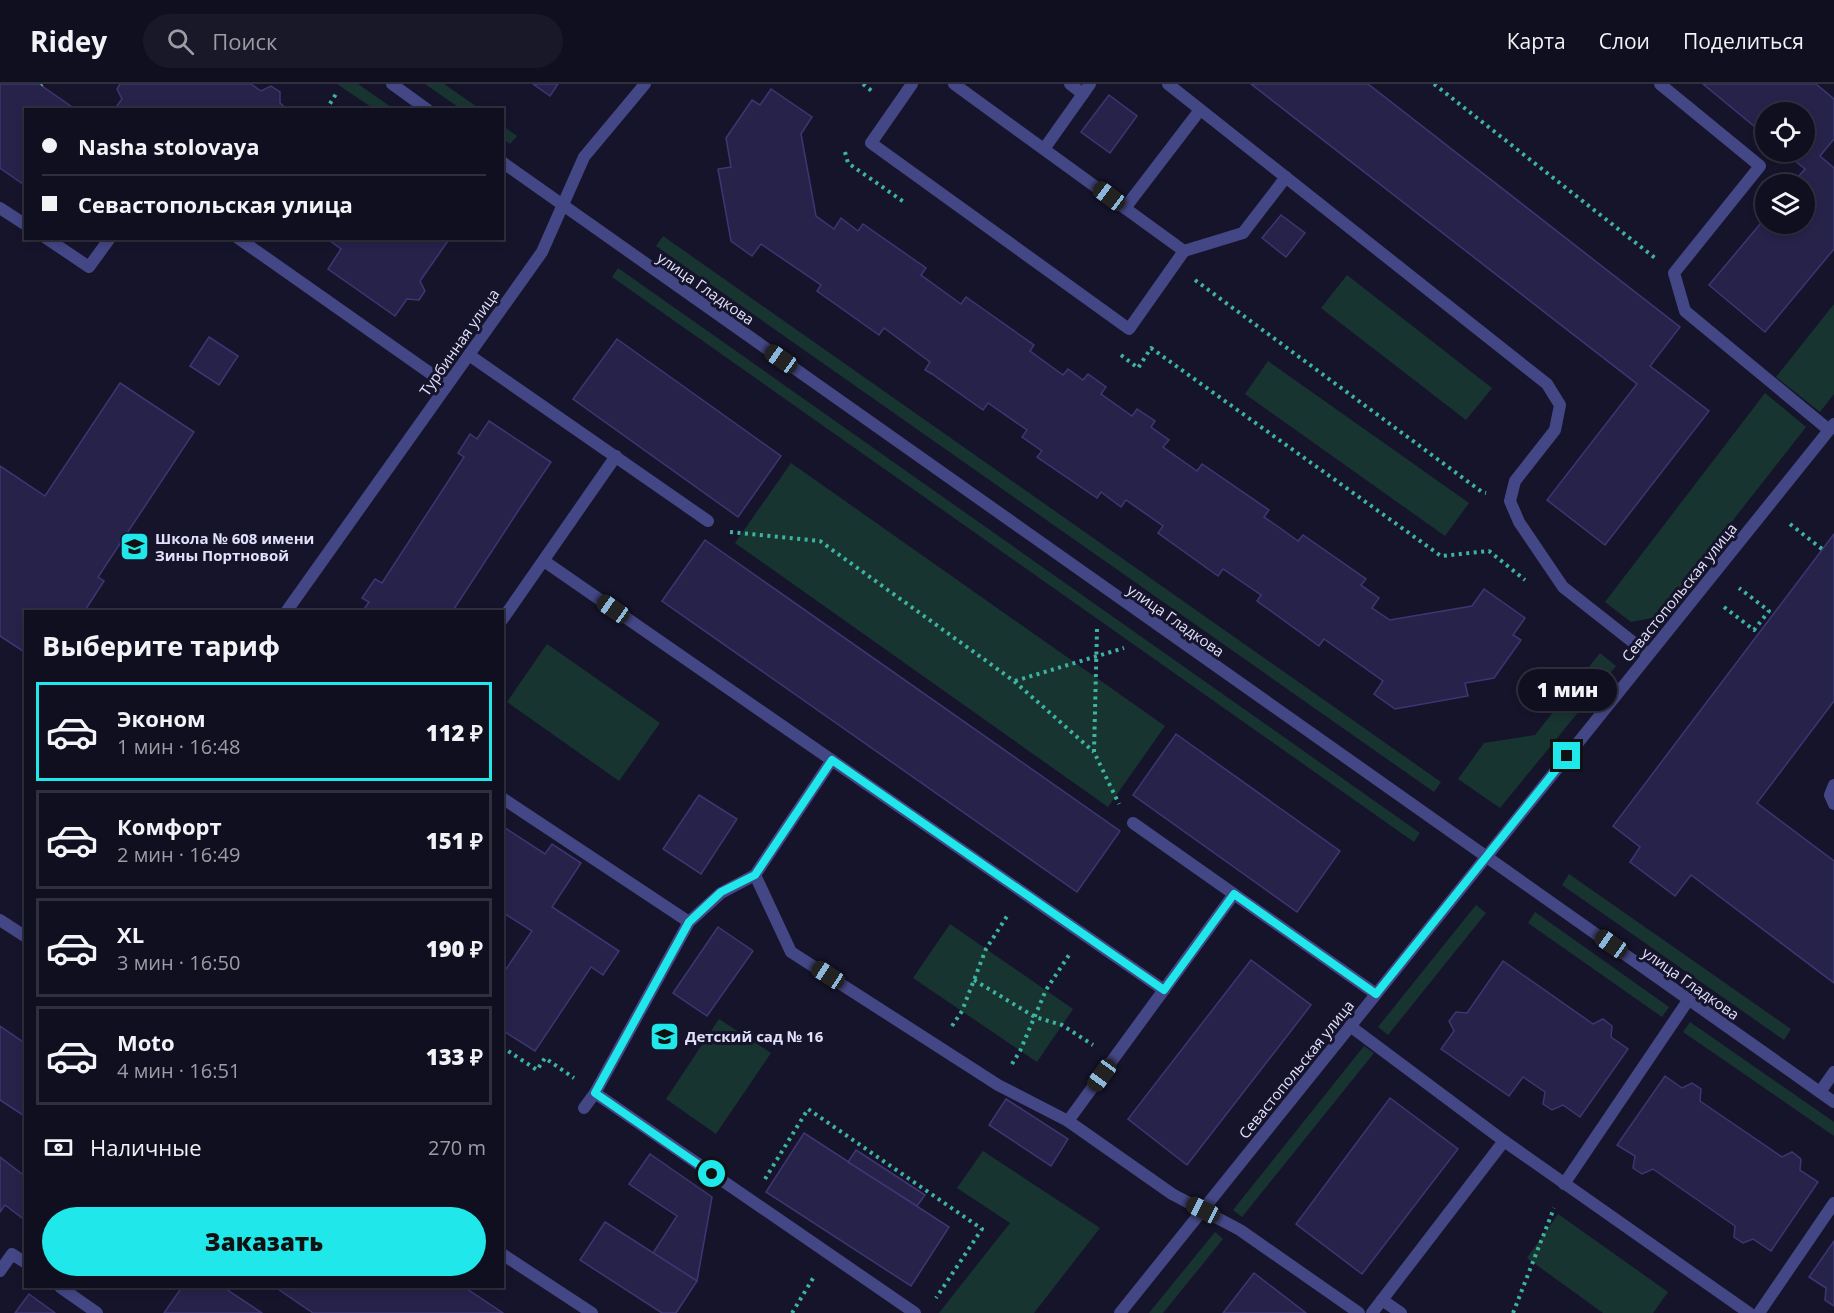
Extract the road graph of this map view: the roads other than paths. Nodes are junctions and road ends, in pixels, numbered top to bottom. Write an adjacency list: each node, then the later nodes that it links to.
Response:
1 (392, 84): 9 (street)
2 (645, 84): 14 (street, Турбинная улица)
3 (912, 84): 21 (street)
4 (954, 84): 11 (street)
5 (1070, 84): 8 (street)
6 (1168, 84): 10 (street)
7 (1660, 84): 24 (street)
8 (1087, 89): 11 (street)
9 (425, 108)
10 (1200, 110): 13 (street); 16 (street)
11 (1044, 149): 16 (street)
12 (504, 163): 14 (street, улица Гладкова)
13 (1286, 177): 21 (street); 30 (street)
14 (563, 205): 22 (street, Турбинная улица); 36 (street, улица Гладкова)
15 (0, 208): 17 (street)
16 (1125, 208): 21 (street)
17 (24, 224)
18 (49, 240): 19 (street)
19 (109, 240)
20 (241, 240): 23 (street)
21 (1184, 251)
22 (470, 355): 23 (street, Турбинная улица); 25 (street)
23 (447, 385): 28 (street, Турбинная улица)
24 (1832, 427): 30 (street, Севастопольская улица)
25 (616, 456): 26 (street); 27 (street)
26 (708, 521)
27 (544, 561): 29 (street); 31 (street)
28 (287, 610)
29 (504, 617)
30 (1648, 654): 36 (street, Севастопольская улица)
31 (832, 760): 37 (street); 42 (street)
32 (1834, 785): 34 (street)
33 (504, 799): 40 (street)
34 (1834, 804)
35 (1133, 823): 38 (street)
36 (1486, 856): 43 (street, Севастопольская улица); 44 (street, улица Гладкова)
37 (755, 875): 40 (street); 51 (street)
38 (1234, 894): 42 (street); 43 (street)
39 (0, 920): 41 (street)
40 (689, 922): 48 (street)
41 (24, 936)
42 (1164, 990): 51 (street)
43 (1376, 994): 45 (street, Севастопольская улица)
44 (1689, 999): 47 (street, улица Гладкова); 53 (street)
45 (1350, 1026): 52 (street); 55 (street, Севастопольская улица)
46 (1834, 1072): 47 (street)
47 (1820, 1092): 49 (street, улица Гладкова)
48 (595, 1093): 50 (street); 63 (street)
49 (1834, 1102)
50 (584, 1108)
51 (1068, 1121): 55 (street)
52 (1503, 1141): 53 (street); 60 (street)
53 (1564, 1184): 68 (street)
54 (1834, 1203): 69 (street)
55 (1203, 1210): 64 (street, Севастопольская улица); 65 (street)
56 (504, 1255): 62 (street)
57 (24, 1262): 58 (street)
58 (0, 1271)
59 (61, 1288): 61 (street)
60 (1382, 1300): 66 (street); 67 (street)
61 (97, 1313)
62 (592, 1313)
63 (915, 1313)
64 (1120, 1313)
65 (1359, 1313)
66 (1372, 1313)
67 (1401, 1313)
68 (1749, 1313)
69 (1759, 1313)

